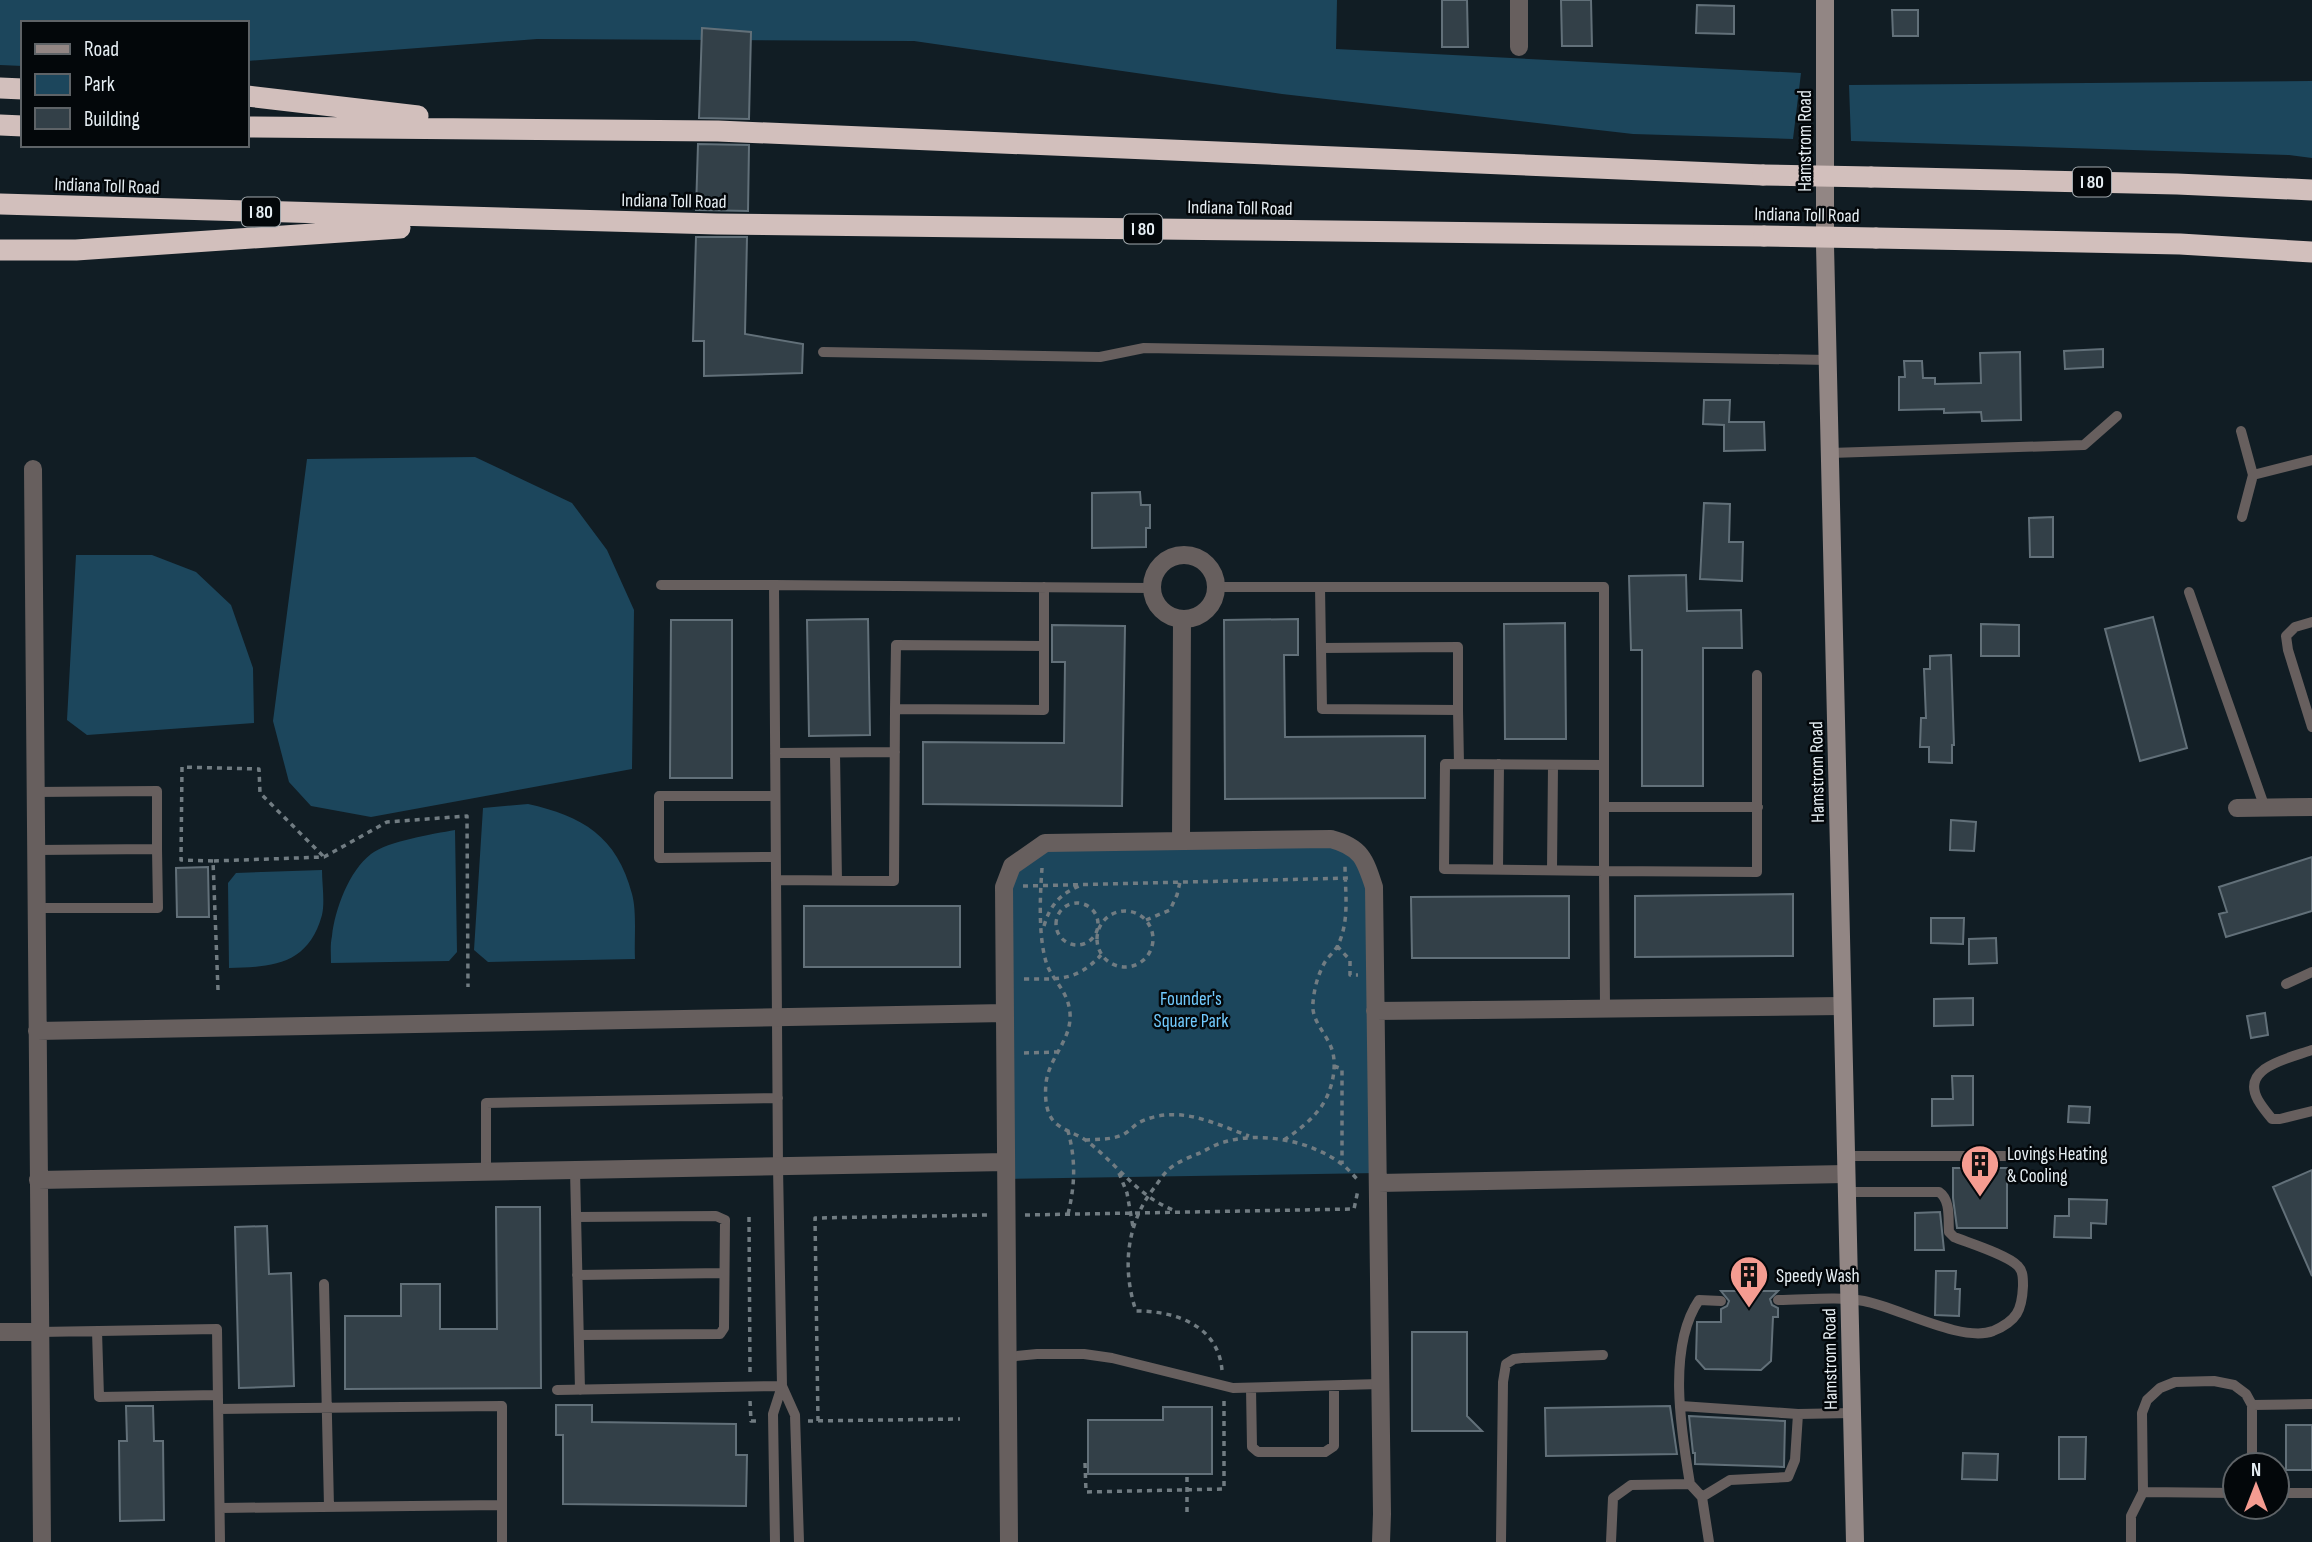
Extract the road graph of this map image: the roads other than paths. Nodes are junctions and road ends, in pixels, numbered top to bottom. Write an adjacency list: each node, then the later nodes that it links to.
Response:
1 (1519, 0): 3 (street)
2 (1825, 0): 17 (street, Hamstrom Road)
3 (1519, 47)
4 (0, 88): 5 (highway)
5 (21, 89)
6 (248, 96): 10 (highway)
7 (0, 125): 8 (highway)
8 (21, 126)
9 (248, 127): 10 (highway, Indiana Toll Road / I 80)
10 (521, 128): 11 (highway, Indiana Toll Road / I 80, bridge)
11 (2312, 190)
12 (0, 204): 13 (highway, Indiana Toll Road / I 80)
13 (522, 219): 14 (highway); 15 (highway, Indiana Toll Road / I 80, bridge)
14 (0, 250)
15 (2312, 252)
16 (823, 352): 17 (lane)
17 (1828, 360): 20 (street, Hamstrom Road)
18 (2117, 416): 20 (lane)
19 (2241, 431): 23 (lane)
20 (1830, 453): 66 (street, Hamstrom Road)
21 (2312, 460): 23 (lane)
22 (33, 469): 47 (street)
23 (2253, 475): 24 (lane)
24 (2242, 517)
25 (661, 585): 26 (lane)
26 (774, 586): 27 (lane); 41 (lane)
27 (1044, 587): 30 (lane); 34 (lane)
28 (1216, 587): 29 (lane); 30 (street); 32 (street)
29 (1321, 587): 35 (lane); 46 (lane)
30 (1151, 589): 32 (street)
31 (2189, 592): 53 (lane)
32 (1182, 620): 54 (street)
33 (2312, 622): 39 (lane)
34 (1044, 646): 37 (lane); 37 (lane)
35 (1321, 648): 38 (lane); 38 (lane)
36 (1757, 675): 50 (lane)
37 (895, 709): 40 (lane)
38 (1458, 710): 43 (lane)
39 (2312, 727)
40 (895, 752): 42 (lane); 62 (lane)
41 (775, 753): 42 (lane); 48 (lane)
42 (835, 753): 62 (lane)
43 (1459, 764): 44 (lane); 58 (lane)
44 (1499, 764): 45 (lane); 58 (lane)
45 (1553, 765): 46 (lane); 59 (lane)
46 (1604, 765): 49 (lane)
47 (36, 792): 55 (lane); 56 (street)
48 (775, 796): 57 (lane); 57 (lane)
49 (1604, 807): 50 (lane); 60 (lane)
50 (1758, 807): 60 (lane)
51 (2312, 807): 53 (street)
52 (2237, 808): 53 (street)
53 (2265, 808)
54 (1181, 841): 68 (street); 69 (street)
55 (157, 849): 56 (lane); 63 (lane)
56 (36, 850): 63 (street)
57 (775, 858): 61 (lane)
58 (1498, 870): 59 (lane)
59 (1552, 870): 60 (lane)
60 (1604, 871): 67 (lane)
61 (776, 880): 62 (lane); 70 (lane)
62 (837, 881)
63 (36, 908): 71 (street)
64 (2312, 972): 65 (lane)
65 (2286, 984)
66 (1842, 1006): 67 (street); 80 (street, Hamstrom Road)
67 (1605, 1008): 68 (street)
68 (1375, 1010): 82 (street)
69 (1005, 1013): 70 (street); 76 (street)
70 (778, 1017): 71 (street); 73 (lane)
71 (37, 1031): 81 (street)
72 (2312, 1050): 74 (lane)
73 (778, 1098): 77 (lane); 79 (lane)
74 (2312, 1111)
75 (2084, 1156): 80 (lane)
76 (1006, 1162): 77 (street); 95 (street)
77 (778, 1167): 78 (street); 97 (lane)
78 (575, 1170): 79 (street); 83 (lane)
79 (486, 1172): 81 (street)
80 (1846, 1174): 82 (street); 87 (street, Hamstrom Road); 87 (lane)
81 (38, 1180): 92 (street)
82 (1378, 1183): 96 (street)
83 (576, 1217): 84 (lane); 85 (lane)
84 (724, 1273): 85 (lane); 93 (lane)
85 (578, 1275): 93 (lane)
86 (324, 1283): 106 (lane)
87 (1849, 1299): 88 (lane); 108 (street, Hamstrom Road)
88 (1778, 1300)
89 (1721, 1301): 105 (lane)
90 (97, 1331): 92 (lane); 102 (lane); 102 (lane)
91 (0, 1332): 92 (street)
92 (39, 1332): 120 (street)
93 (579, 1335): 101 (lane)
94 (1603, 1355): 127 (lane)
95 (1007, 1357): 99 (lane); 125 (street)
96 (1380, 1384): 98 (lane); 126 (street)
97 (782, 1386): 101 (lane); 123 (lane); 124 (lane)
98 (1334, 1386): 99 (lane); 99 (lane)
99 (1251, 1388)
100 (557, 1390): 101 (lane)
101 (580, 1390)
102 (218, 1395): 107 (lane)
103 (2312, 1404): 104 (lane)
104 (2252, 1405): 110 (lane); 112 (lane)
105 (1681, 1406): 109 (lane); 111 (lane)
106 (327, 1408): 107 (lane); 117 (lane); 118 (lane)
107 (218, 1409): 119 (lane)
108 (1852, 1413): 109 (lane); 130 (street, Hamstrom Road)
109 (1798, 1414): 116 (lane)
110 (2252, 1451)
111 (1690, 1484): 116 (lane); 128 (lane)
112 (2143, 1492): 113 (lane); 131 (lane)
113 (2221, 1493)
114 (2291, 1493): 115 (lane)
115 (2312, 1493)
116 (1702, 1497): 129 (lane)
117 (502, 1505): 118 (lane); 122 (lane)
118 (329, 1507): 119 (lane)
119 (220, 1508): 121 (lane)
120 (42, 1542)
121 (220, 1542)
122 (502, 1542)
123 (775, 1542)
124 (799, 1542)
125 (1009, 1542)
126 (1381, 1542)
127 (1501, 1542)
128 (1611, 1542)
129 (1709, 1542)
130 (1855, 1542)
131 (2131, 1542)

